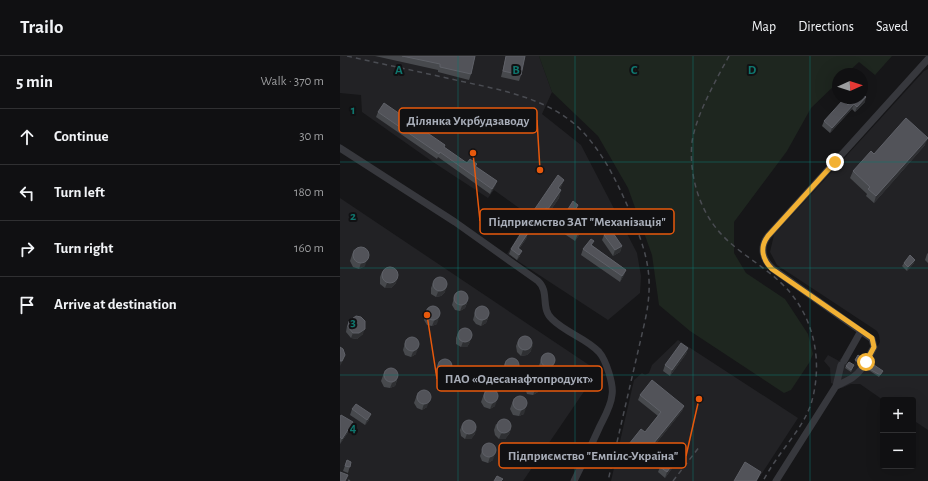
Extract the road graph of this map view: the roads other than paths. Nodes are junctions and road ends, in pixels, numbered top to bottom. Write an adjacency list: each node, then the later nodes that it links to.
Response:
1 (928, 59): 3 (street)
2 (340, 148): 5 (street)
3 (860, 331): 4 (street); 4 (street)
4 (836, 386): 6 (street)
5 (574, 481)
6 (776, 481)

